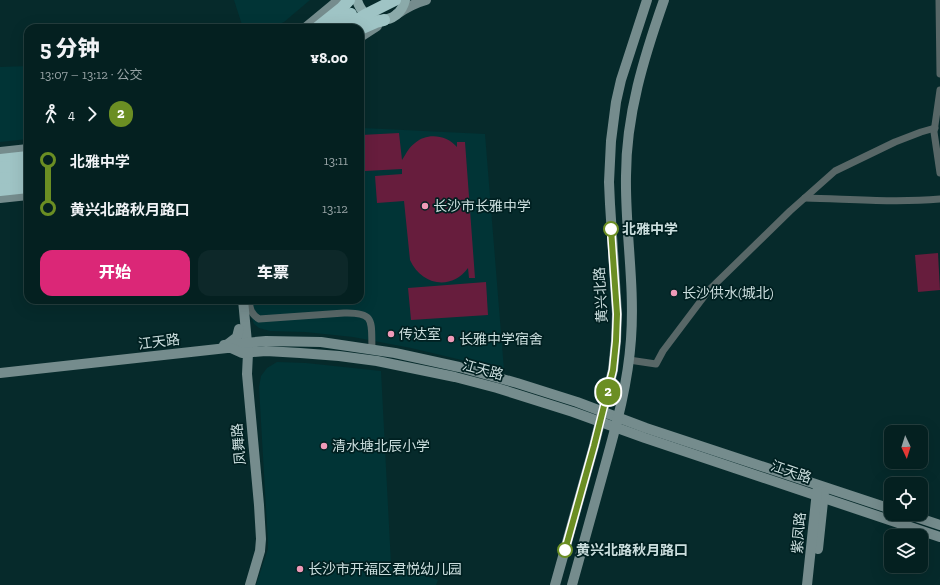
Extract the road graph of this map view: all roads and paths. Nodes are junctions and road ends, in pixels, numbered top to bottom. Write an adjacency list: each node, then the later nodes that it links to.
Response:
1 (358, 0): 10 (main road)
2 (377, 0): 13 (highway, bridge)
3 (395, 0): 14 (highway, bridge)
4 (405, 0): 10 (main road)
5 (426, 0): 10 (street)
6 (647, 0): 49 (street, 黄兴北路)
7 (664, 0): 45 (street, 黄兴北路)
8 (939, 0): 17 (street)
9 (344, 2): 11 (street); 12 (highway)
10 (390, 18): 15 (highway); 16 (street)
11 (311, 24)
12 (321, 24)
13 (336, 24)
14 (350, 24)
15 (364, 27)
16 (364, 34)
17 (940, 74)
18 (940, 90): 19 (street)
19 (935, 128): 26 (street); 33 (street)
20 (24, 150): 21 (street)
21 (0, 152)
22 (24, 157): 23 (highway)
23 (0, 160)
24 (24, 166): 25 (highway)
25 (0, 168)
26 (940, 173)
27 (0, 179): 28 (highway)
28 (24, 185)
29 (24, 187): 31 (highway)
30 (24, 188): 32 (street)
31 (0, 190)
32 (0, 198)
33 (805, 198): 34 (street); 45 (street)
34 (940, 199)
35 (237, 304): 39 (street, 凤舞路)
36 (243, 304): 38 (street, 凤舞路)
37 (249, 304): 43 (street)
38 (245, 317): 40 (street); 42 (street, 凤舞路)
39 (240, 329): 41 (street); 42 (street, 凤舞路)
40 (275, 341): 42 (street, 江天路); 43 (street, 江天路)
41 (227, 345): 42 (street, 江天路); 46 (street, 江天路)
42 (245, 348): 44 (street, 江天路); 47 (street, 江天路); 48 (street, 凤舞路)
43 (372, 349): 49 (street, 江天路)
44 (278, 352): 48 (street); 49 (street, 江天路)
45 (629, 360): 50 (street, 黄兴北路)
46 (0, 370)
47 (0, 373)
48 (248, 386): 57 (street, 凤舞路)
49 (602, 417): 50 (street, 江天路); 58 (street, 黄兴北路)
50 (617, 422): 51 (street, 江天路); 52 (street, 江天路); 59 (street, 黄兴北路)
51 (821, 486): 52 (street, 紫凤路); 53 (street, 江天路)
52 (820, 497): 56 (street, 江天路); 60 (street, 紫凤路); 61 (street, 紫凤路)
53 (884, 507)
54 (928, 521): 55 (street)
55 (940, 525)
56 (940, 537)
57 (250, 585)
58 (555, 585)
59 (572, 585)
60 (808, 585)
61 (814, 585)

